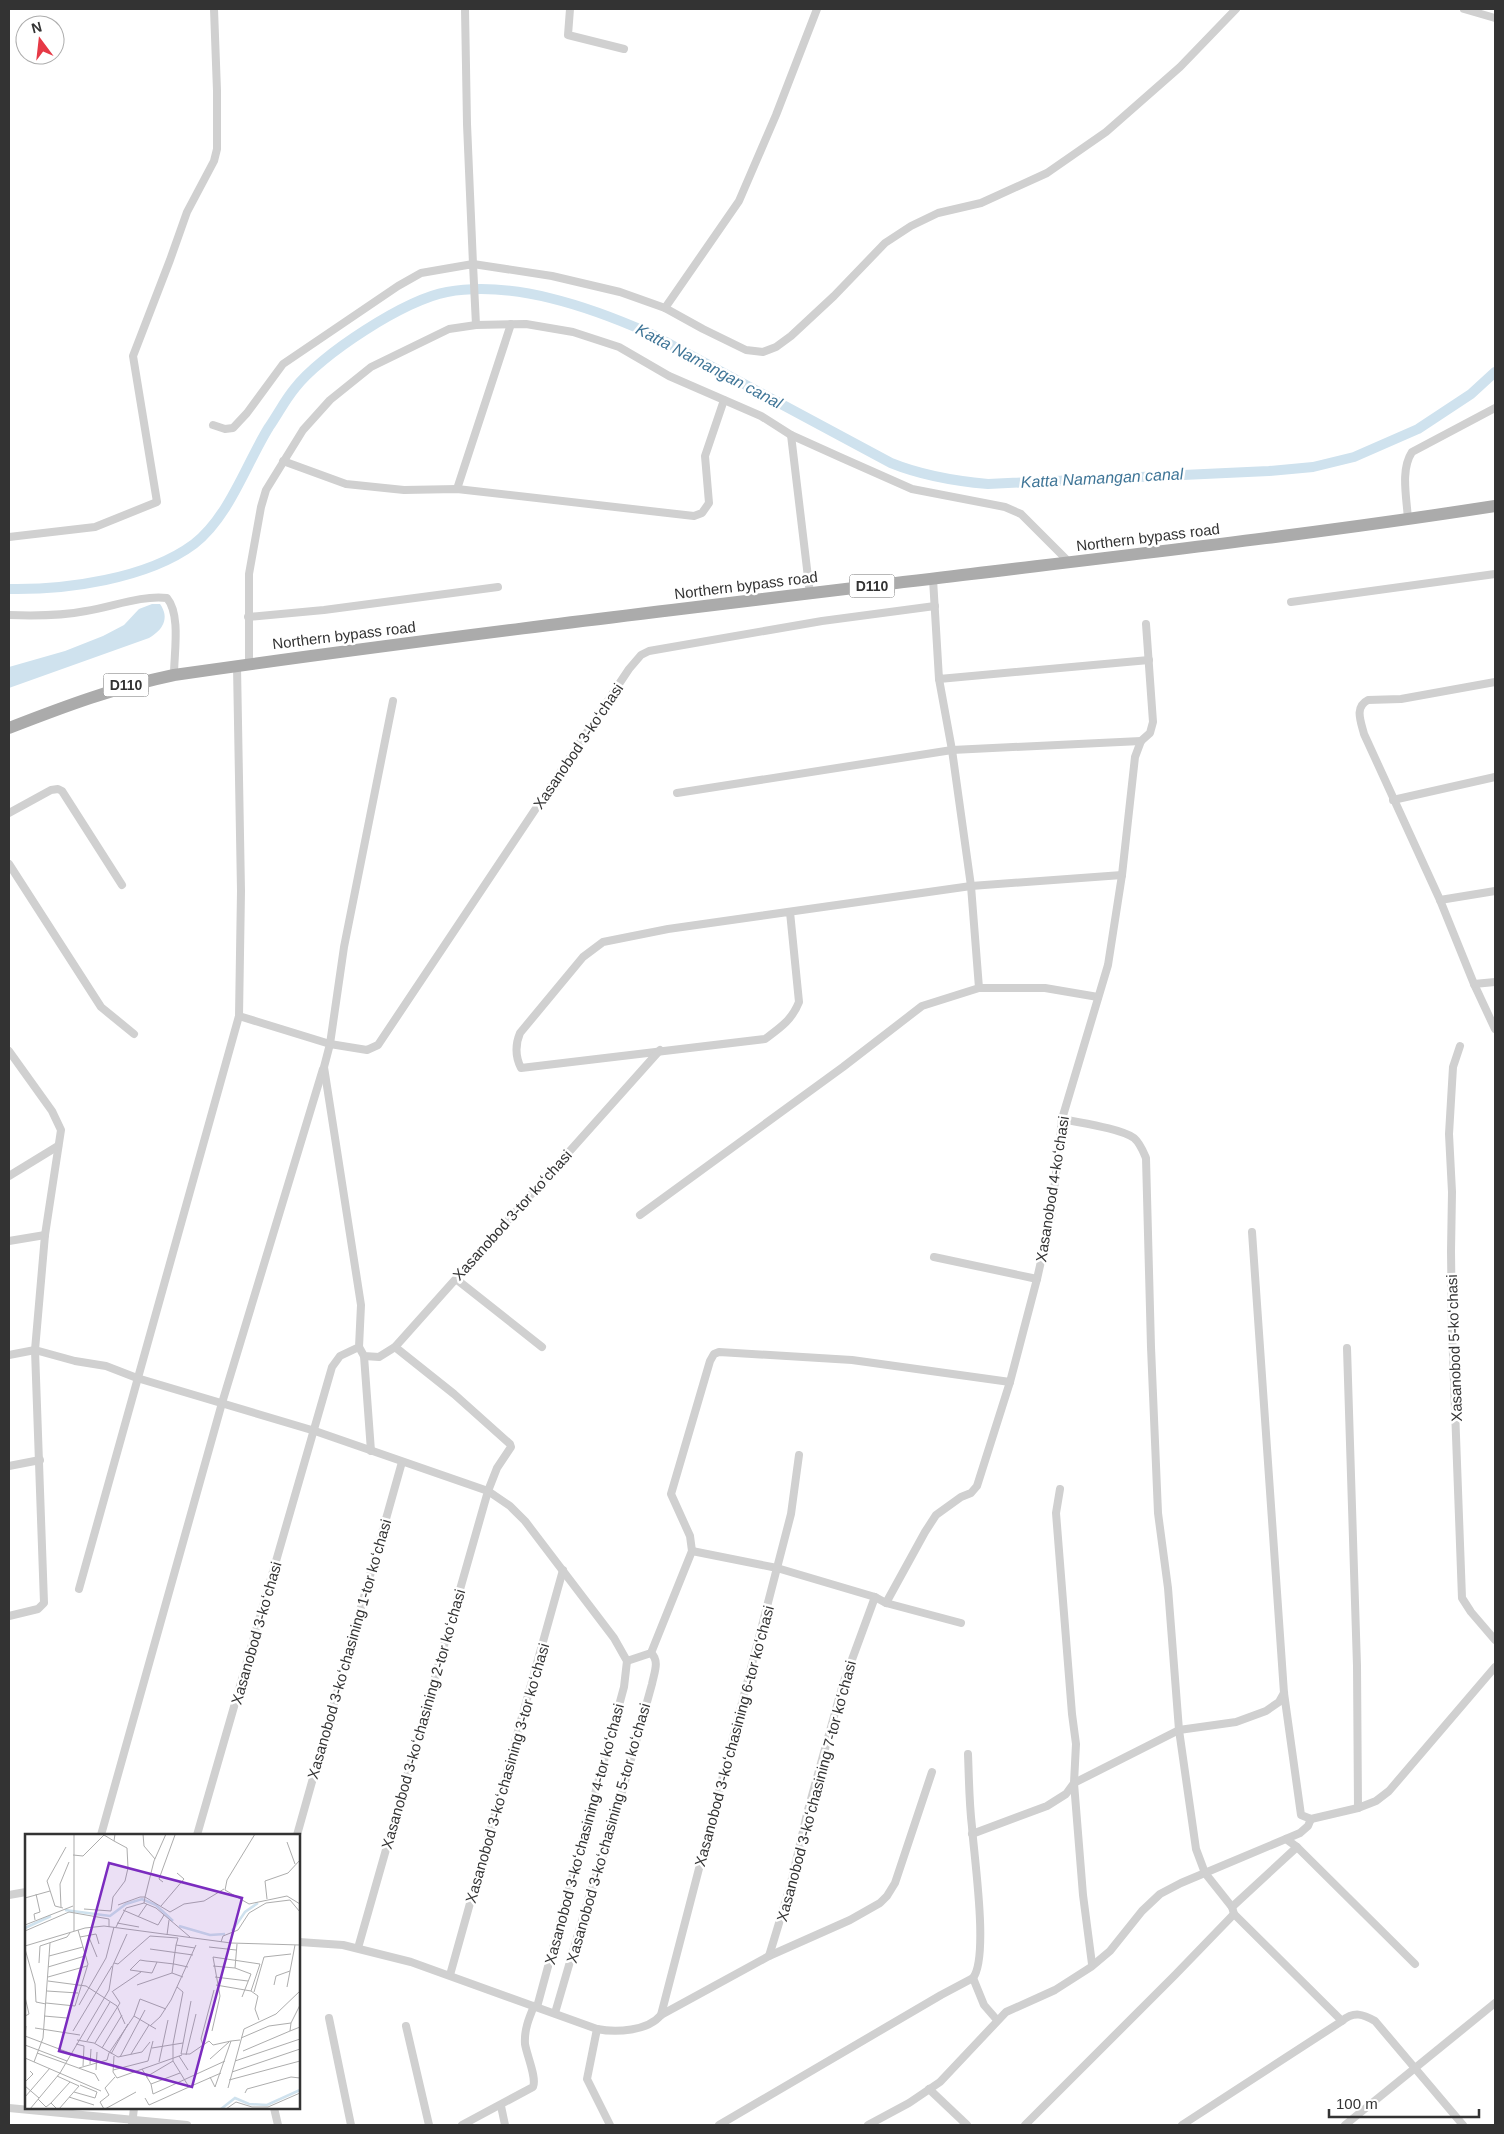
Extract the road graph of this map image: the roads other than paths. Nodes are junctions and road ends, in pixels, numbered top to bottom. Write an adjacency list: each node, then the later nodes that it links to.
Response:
1 (214, 9): 21 (street)
2 (465, 9): 9 (street)
3 (570, 9): 8 (street)
4 (817, 9): 10 (street)
5 (1236, 9): 10 (street)
6 (1464, 9): 7 (street)
7 (1495, 18)
8 (624, 49)
9 (473, 264): 10 (street); 11 (street); 15 (street)
10 (665, 308)
11 (476, 321): 12 (street); 17 (street)
12 (510, 324): 13 (street); 18 (street)
13 (724, 400): 16 (street); 18 (street)
14 (1495, 408): 20 (street)
15 (213, 425)
16 (791, 435): 22 (street); 26 (street)
17 (283, 461): 18 (street); 30 (street)
18 (457, 489)
19 (1495, 506): 20 (main road, Northern bypass road / D110)
20 (1408, 520): 22 (main road, Northern bypass road / D110)
21 (9, 537)
22 (1069, 562): 24 (main road, Northern bypass road / D110)
23 (1495, 574): 27 (street)
24 (933, 579): 26 (main road, Northern bypass road / D110); 28 (street)
25 (498, 587): 30 (street)
26 (810, 594): 33 (main road, Northern bypass road / D110)
27 (1291, 602)
28 (935, 606): 35 (street); 59 (street, Xasanobod 3-koʻchasi)
29 (9, 615): 34 (street)
30 (248, 617): 33 (street)
31 (1146, 624): 32 (street, Xasanobod 4-koʻchasi)
32 (1149, 660): 35 (street); 39 (street, Xasanobod 4-koʻchasi)
33 (243, 665): 34 (main road, Northern bypass road / D110); 56 (street)
34 (174, 675): 38 (main road, Northern bypass road / D110)
35 (939, 679): 40 (street)
36 (1495, 682): 43 (street)
37 (393, 701): 59 (street)
38 (9, 728)
39 (1142, 741): 40 (street); 46 (street, Xasanobod 4-koʻchasi)
40 (952, 750): 42 (street); 48 (street)
41 (1495, 777): 43 (street)
42 (677, 793)
43 (1393, 800): 50 (street)
44 (9, 813): 47 (street)
45 (9, 864): 58 (street)
46 (1122, 874): 48 (street); 55 (street, Xasanobod 4-koʻchasi)
47 (122, 885)
48 (971, 886): 51 (street); 54 (street)
49 (1495, 892): 50 (street)
50 (1440, 900): 53 (street)
51 (790, 912): 61 (street); 61 (street)
52 (1495, 982): 53 (street)
53 (1474, 984): 57 (street)
54 (979, 988): 55 (street); 67 (street)
55 (1098, 997): 64 (street, Xasanobod 4-koʻchasi)
56 (239, 1016): 59 (street, Xasanobod 3-koʻchasi); 81 (street)
57 (1495, 1029)
58 (134, 1034)
59 (330, 1044): 63 (street)
60 (1460, 1046): 100 (street, Xasanobod 5-koʻchasi)
61 (660, 1050): 72 (street, Xasanobod 3-tor koʻchasi)
62 (9, 1052): 65 (street)
63 (324, 1067): 74 (street); 83 (street)
64 (1062, 1119): 73 (street, Xasanobod 4-koʻchasi); 105 (street)
65 (58, 1146): 66 (street); 69 (street)
66 (9, 1176)
67 (640, 1215)
68 (1252, 1232): 104 (street)
69 (45, 1234): 70 (street); 78 (street)
70 (9, 1241)
71 (934, 1258): 73 (street)
72 (456, 1279): 75 (street, Xasanobod 3-tor koʻchasi); 76 (street)
73 (1037, 1280): 82 (street, Xasanobod 4-koʻchasi)
74 (359, 1346): 80 (street); 84 (street, Xasanobod 3-koʻchasi)
75 (395, 1347): 80 (street, Xasanobod 3-tor koʻchasi); 91 (street, Xasanobod 3-koʻchasining 2-tor koʻchasi)
76 (542, 1347)
77 (1347, 1348): 109 (street)
78 (35, 1350): 79 (street); 81 (street); 87 (street)
79 (9, 1355)
80 (364, 1356): 85 (street)
81 (137, 1378): 83 (street); 95 (street)
82 (1010, 1382): 92 (street); 97 (street, Xasanobod 4-koʻchasi)
83 (222, 1403): 84 (street); 111 (street)
84 (314, 1431): 85 (street); 112 (street, Xasanobod 3-koʻchasi)
85 (371, 1451): 88 (street)
86 (799, 1455): 93 (street, Xasanobod 3-koʻchasining 6-tor koʻchasi)
87 (40, 1460): 89 (street); 98 (street)
88 (402, 1462): 91 (street); 113 (street, Xasanobod 3-koʻchasining 1-tor koʻchasi)
89 (9, 1466)
90 (1060, 1489): 108 (street)
91 (488, 1491): 94 (street); 122 (street, Xasanobod 3-koʻchasining 2-tor koʻchasi)
92 (692, 1551): 93 (street); 101 (street)
93 (777, 1568): 96 (street); 131 (street, Xasanobod 3-koʻchasining 6-tor koʻchasi)
94 (563, 1570): 102 (street); 126 (street, Xasanobod 3-koʻchasining 3-tor koʻchasi)
95 (79, 1589)
96 (875, 1597): 97 (street); 123 (street, Xasanobod 3-koʻchasining 7-tor koʻchasi)
97 (886, 1603): 99 (street)
98 (9, 1616)
99 (961, 1623)
100 (1495, 1640)
101 (651, 1652): 102 (street); 130 (street, Xasanobod 3-koʻchasining 5-tor koʻchasi)
102 (627, 1661): 129 (street, Xasanobod 3-koʻchasining 4-tor koʻchasi)
103 (1495, 1667): 109 (street)
104 (1284, 1694): 105 (street); 110 (street)
105 (1179, 1730): 108 (street); 117 (street)
106 (968, 1754): 114 (street)
107 (932, 1772): 123 (street)
108 (1074, 1783): 114 (street); 124 (street)
109 (1358, 1808): 110 (street)
110 (1311, 1819): 115 (street)
111 (101, 1834)
112 (197, 1834)
113 (297, 1834)
114 (972, 1834): 127 (street)
115 (1286, 1839): 116 (street); 117 (street)
116 (1297, 1846): 120 (street); 125 (street)
117 (1205, 1873): 120 (street); 124 (street)
118 (25, 1892): 119 (street)
119 (9, 1895)
120 (1233, 1910): 134 (street); 154 (street)
121 (300, 1942): 122 (street)
122 (358, 1948): 126 (street)
123 (769, 1956): 131 (street)
124 (1092, 1964): 133 (street)
125 (1415, 1964)
126 (450, 1975): 129 (street)
127 (973, 1978): 133 (street); 151 (street)
128 (1495, 2004): 137 (street)
129 (536, 2006): 130 (street); 139 (street, Xasanobod 3-koʻchasining 4-tor koʻchasi)
130 (556, 2014): 136 (street)
131 (661, 2015): 136 (street)
132 (329, 2018): 146 (street)
133 (997, 2020): 138 (street)
134 (1342, 2021): 137 (street); 155 (street)
135 (406, 2026): 147 (street)
136 (597, 2029): 150 (street)
137 (1414, 2069): 156 (street); 157 (street)
138 (929, 2089): 152 (street); 153 (street)
139 (501, 2106): 148 (street); 149 (street)
140 (9, 2108): 143 (street)
141 (134, 2109): 143 (street)
142 (274, 2109): 145 (street)
143 (132, 2123): 144 (street)
144 (187, 2125)
145 (278, 2125)
146 (351, 2125)
147 (429, 2125)
148 (462, 2125)
149 (505, 2125)
150 (610, 2125)
151 (719, 2125)
152 (868, 2125)
153 (967, 2125)
154 (1025, 2125)
155 (1182, 2125)
156 (1345, 2125)
157 (1463, 2125)

